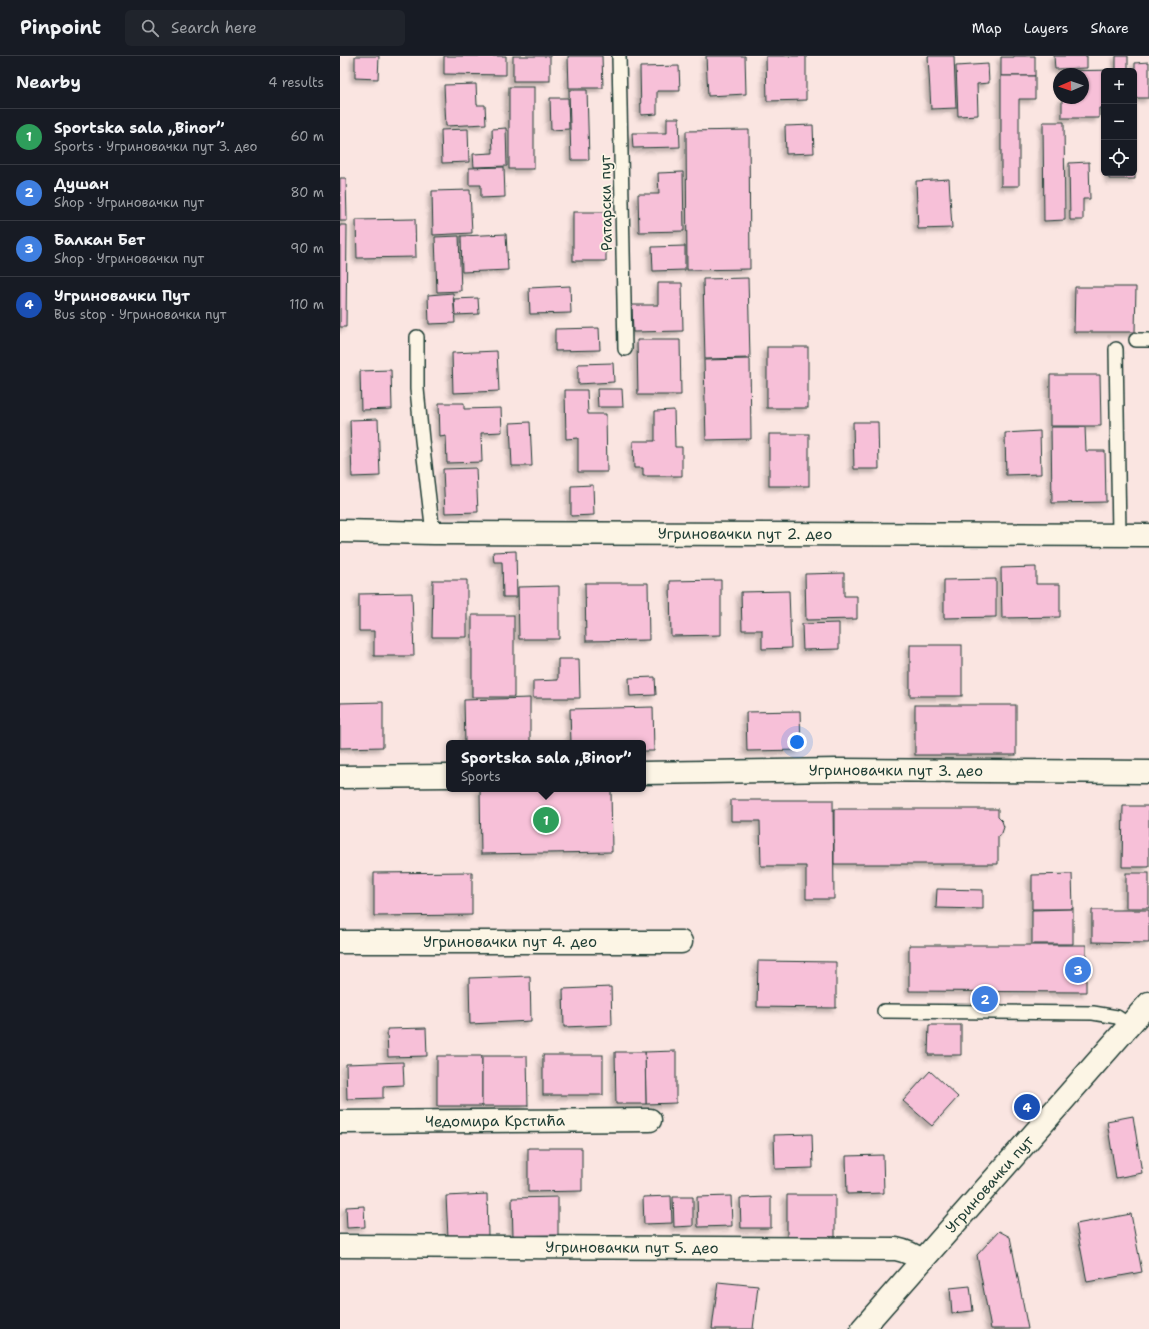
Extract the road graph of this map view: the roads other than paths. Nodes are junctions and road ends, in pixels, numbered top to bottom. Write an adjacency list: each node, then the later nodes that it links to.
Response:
1 (619, 56): 4 (lane, Ратарски пут)
2 (416, 336): 6 (lane)
3 (1116, 348): 7 (lane)
4 (625, 349)
5 (340, 531): 6 (street, Угриновачки пут 2. део)
6 (433, 533): 7 (street, Угриновачки пут 2. део)
7 (1119, 535): 8 (street, Угриновачки пут 2. део)
8 (1149, 535)
9 (1149, 772): 10 (street, Угриновачки пут 3. део)
10 (646, 773)
11 (446, 776): 12 (street)
12 (340, 777)
13 (340, 942): 14 (street, Угриновачки пут 4. део)
14 (681, 942)
15 (1149, 1003): 17 (street, Угриновачки пут)
16 (884, 1011): 17 (lane)
17 (1129, 1025): 21 (street, Угриновачки пут)
18 (650, 1120): 19 (street, Чедомира Крстића)
19 (340, 1122)
20 (340, 1246): 21 (street, Угриновачки пут 5. део)
21 (921, 1260): 22 (street, Угриновачки пут)
22 (862, 1329)

